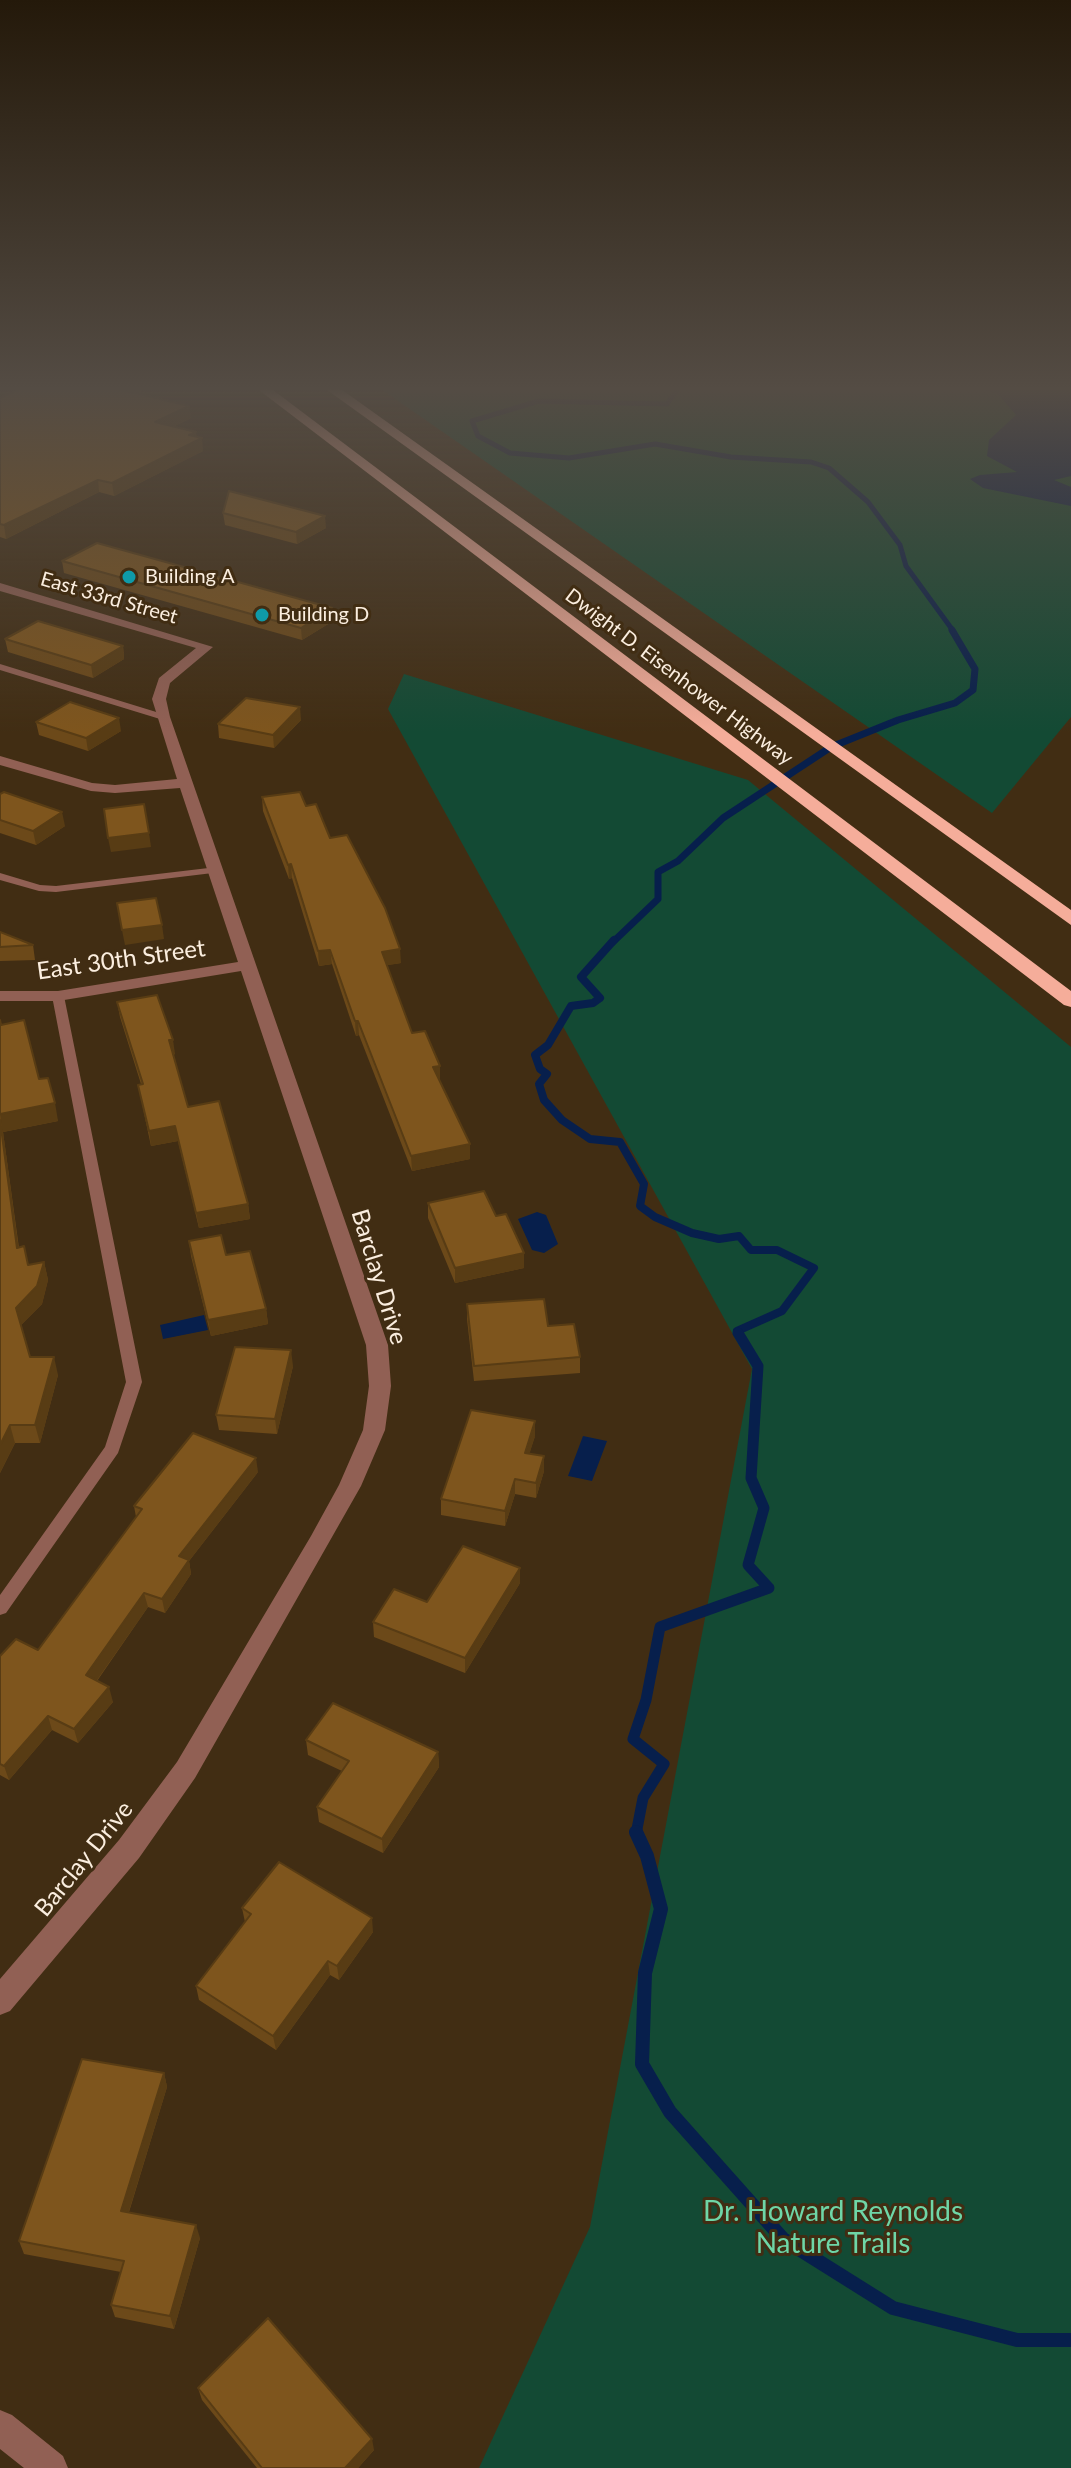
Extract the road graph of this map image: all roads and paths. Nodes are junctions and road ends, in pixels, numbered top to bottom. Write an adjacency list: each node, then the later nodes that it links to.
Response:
1 (413, 502): 15 (highway, Dwight D. Eisenhower Highway)
2 (490, 502): 11 (highway, Dwight D. Eisenhower Highway)
3 (0, 587): 4 (street, East 33rd Street)
4 (206, 647): 6 (street, Barclay Drive)
5 (0, 667): 6 (lane)
6 (163, 717): 8 (street, Barclay Drive)
7 (0, 760): 8 (street)
8 (186, 783): 9 (street, Barclay Drive)
9 (217, 870): 10 (lane); 12 (street, Barclay Drive)
10 (0, 876)
11 (1071, 919)
12 (249, 965): 14 (street, East 30th Street); 17 (street, Barclay Drive)
13 (0, 996): 14 (street, East 30th Street)
14 (58, 996): 16 (lane)
15 (1071, 1001)
16 (0, 1608)
17 (0, 2001)
18 (0, 2427): 19 (street)
19 (51, 2468)

